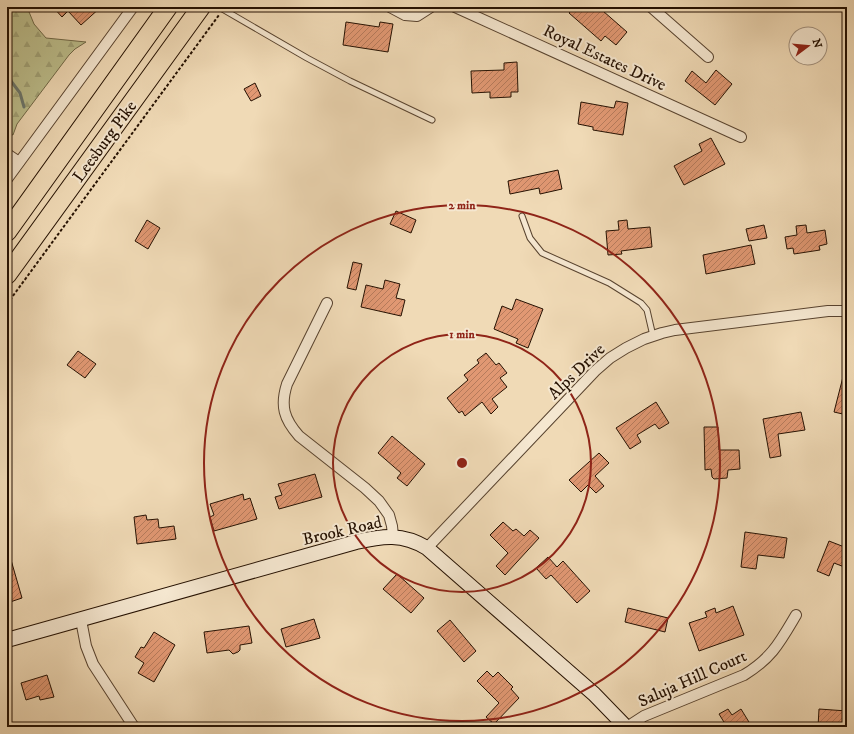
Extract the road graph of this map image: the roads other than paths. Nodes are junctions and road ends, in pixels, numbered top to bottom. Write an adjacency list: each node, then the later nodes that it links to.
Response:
1 (132, 7): 15 (street)
2 (168, 7): 18 (highway, Leesburg Pike)
3 (187, 7): 11 (highway)
4 (201, 7): 11 (highway, Leesburg Pike)
5 (390, 7): 6 (street)
6 (431, 7)
7 (455, 7): 13 (street, Royal Estates Drive)
8 (651, 7): 10 (street)
9 (221, 8): 12 (lane)
10 (708, 56)
11 (147, 82): 19 (highway, Leesburg Pike)
12 (432, 120)
13 (741, 137)
14 (7, 154): 15 (street)
15 (19, 162): 16 (street)
16 (7, 179)
17 (522, 216): 22 (lane)
18 (7, 232)
19 (7, 276)
20 (327, 303): 23 (street)
21 (847, 311): 22 (street, Alps Drive)
22 (653, 336): 24 (street, Alps Drive)
23 (393, 536): 24 (street, Brook Road); 26 (street, Brook Road)
24 (427, 548): 29 (street, Brook Road)
25 (796, 615): 29 (street, Saluja Hill Court)
26 (81, 620): 27 (street, Brook Road); 28 (street)
27 (7, 640)
28 (134, 727)
29 (626, 727)

